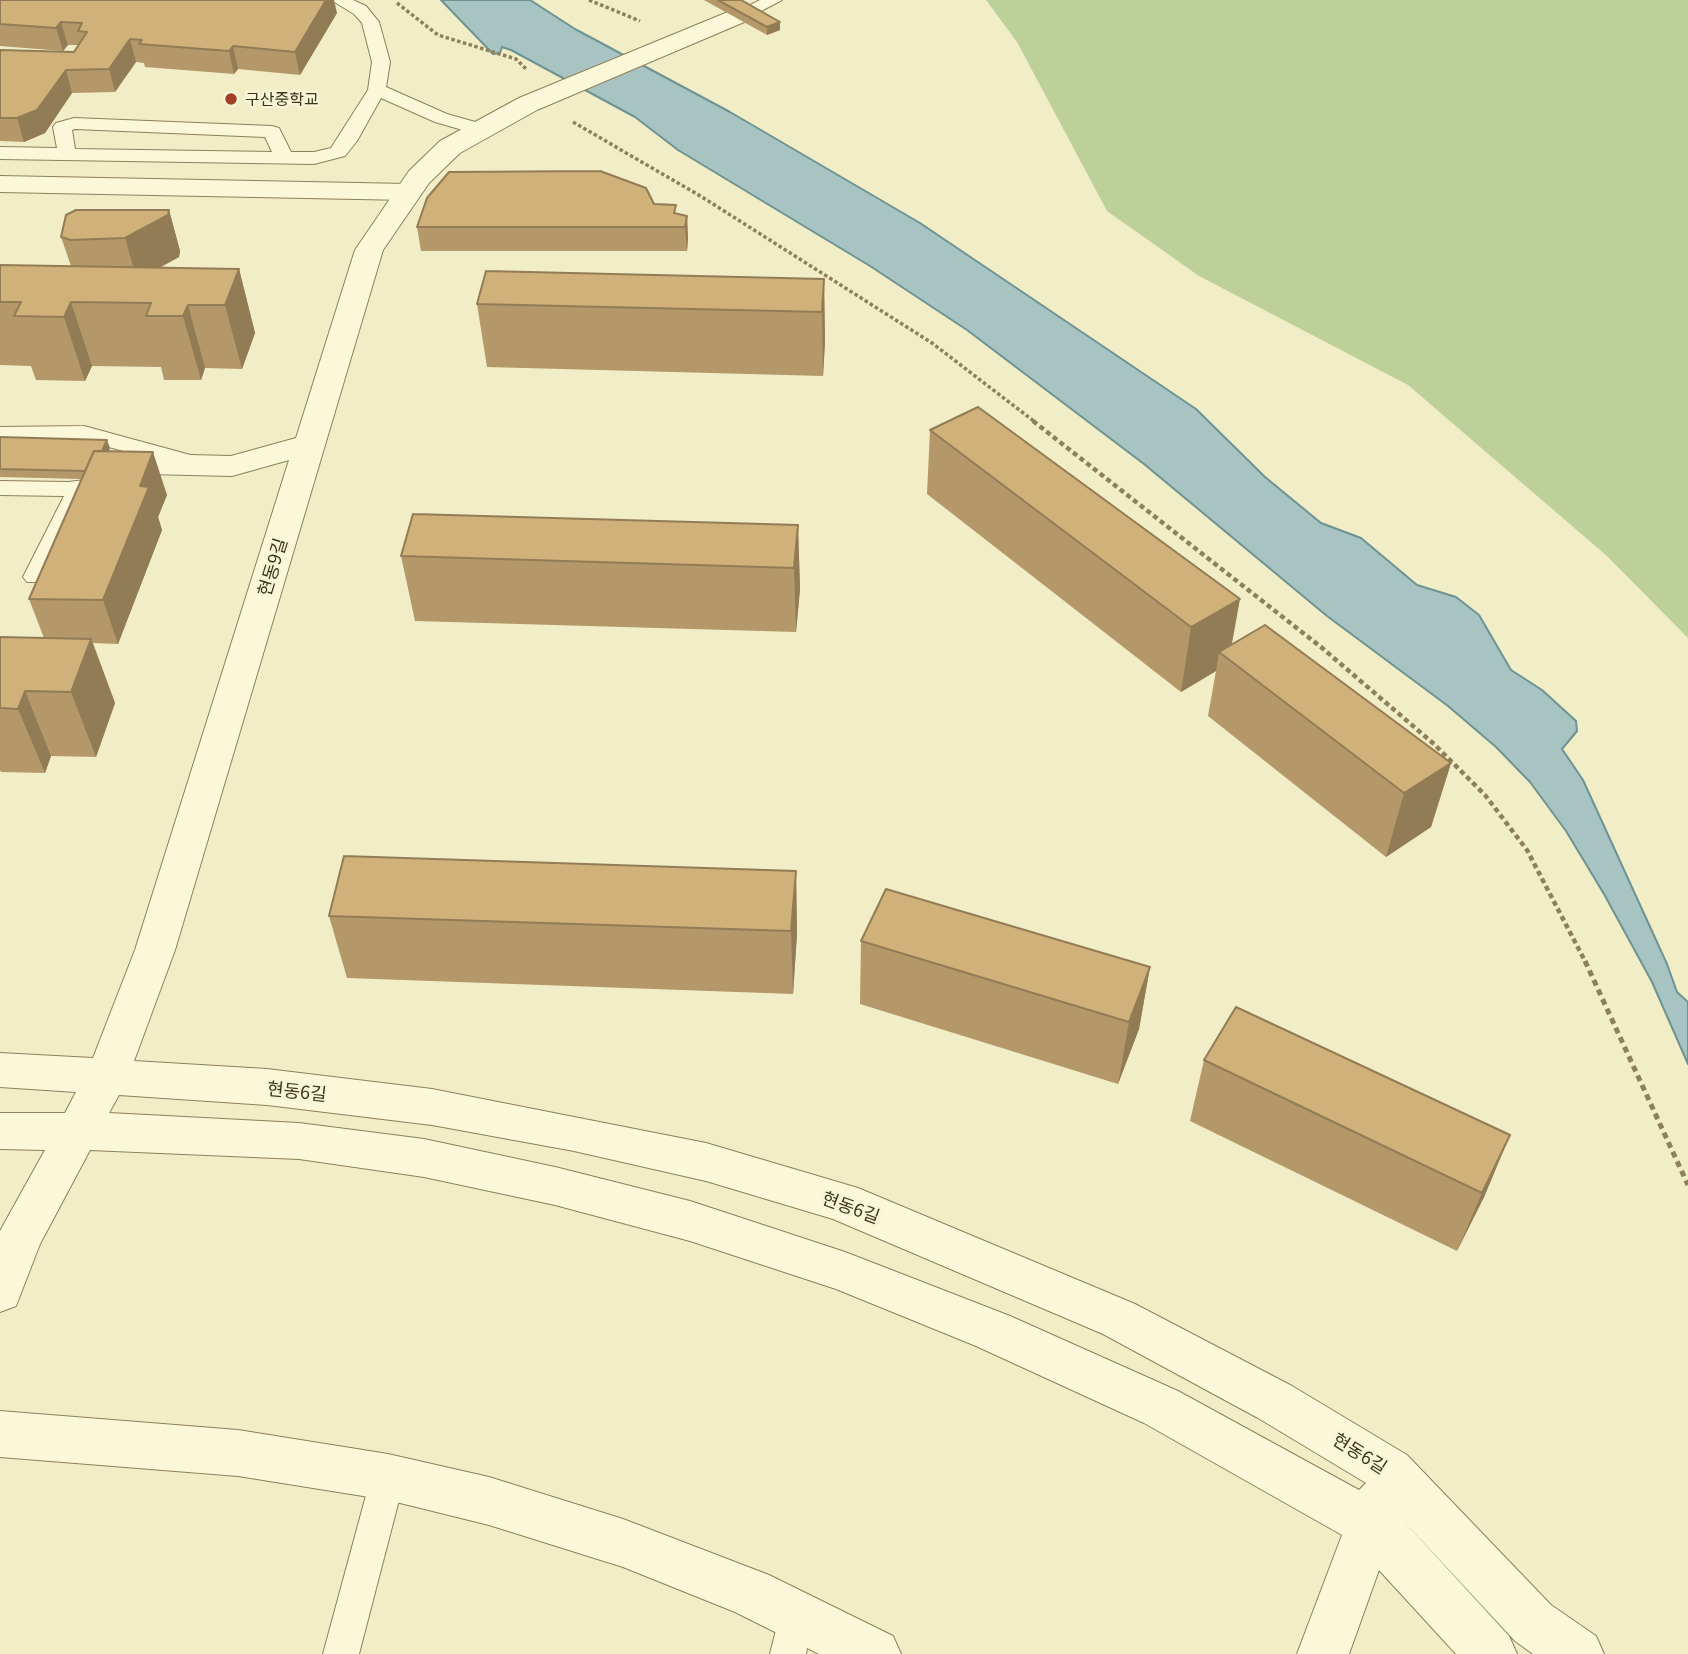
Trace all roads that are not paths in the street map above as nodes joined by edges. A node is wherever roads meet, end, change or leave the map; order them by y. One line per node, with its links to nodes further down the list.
1 (339, 0): 4 (lane)
2 (774, 0): 3 (lane)
3 (740, 15): 5 (street, 현동9길)
4 (377, 90): 5 (lane); 8 (lane)
5 (480, 130): 10 (street, 현동9길)
6 (0, 153): 7 (lane)
7 (67, 154): 8 (lane); 8 (lane)
8 (284, 158)
9 (0, 184): 10 (street)
10 (408, 192): 12 (street, 현동9길)
11 (0, 434): 14 (lane)
12 (310, 444): 14 (street); 19 (street, 현동9길)
13 (103, 463): 14 (street)
14 (199, 465): 16 (lane)
15 (0, 488): 16 (lane)
16 (79, 488): 17 (lane)
17 (35, 577)
18 (0, 1070): 19 (street, 현동6길)
19 (108, 1075): 20 (street, 현동9길); 24 (street, 현동6길)
20 (76, 1130): 21 (street); 22 (street, 현동9길); 26 (street)
21 (0, 1131)
22 (0, 1291)
23 (0, 1434): 25 (street)
24 (1390, 1471): 26 (street); 32 (street, 현동6길)
25 (388, 1477): 27 (street); 28 (lane)
26 (1371, 1525): 30 (street); 31 (street)
27 (792, 1634): 29 (street)
28 (341, 1654)
29 (875, 1654)
30 (1323, 1654)
31 (1491, 1654)
32 (1578, 1654)

